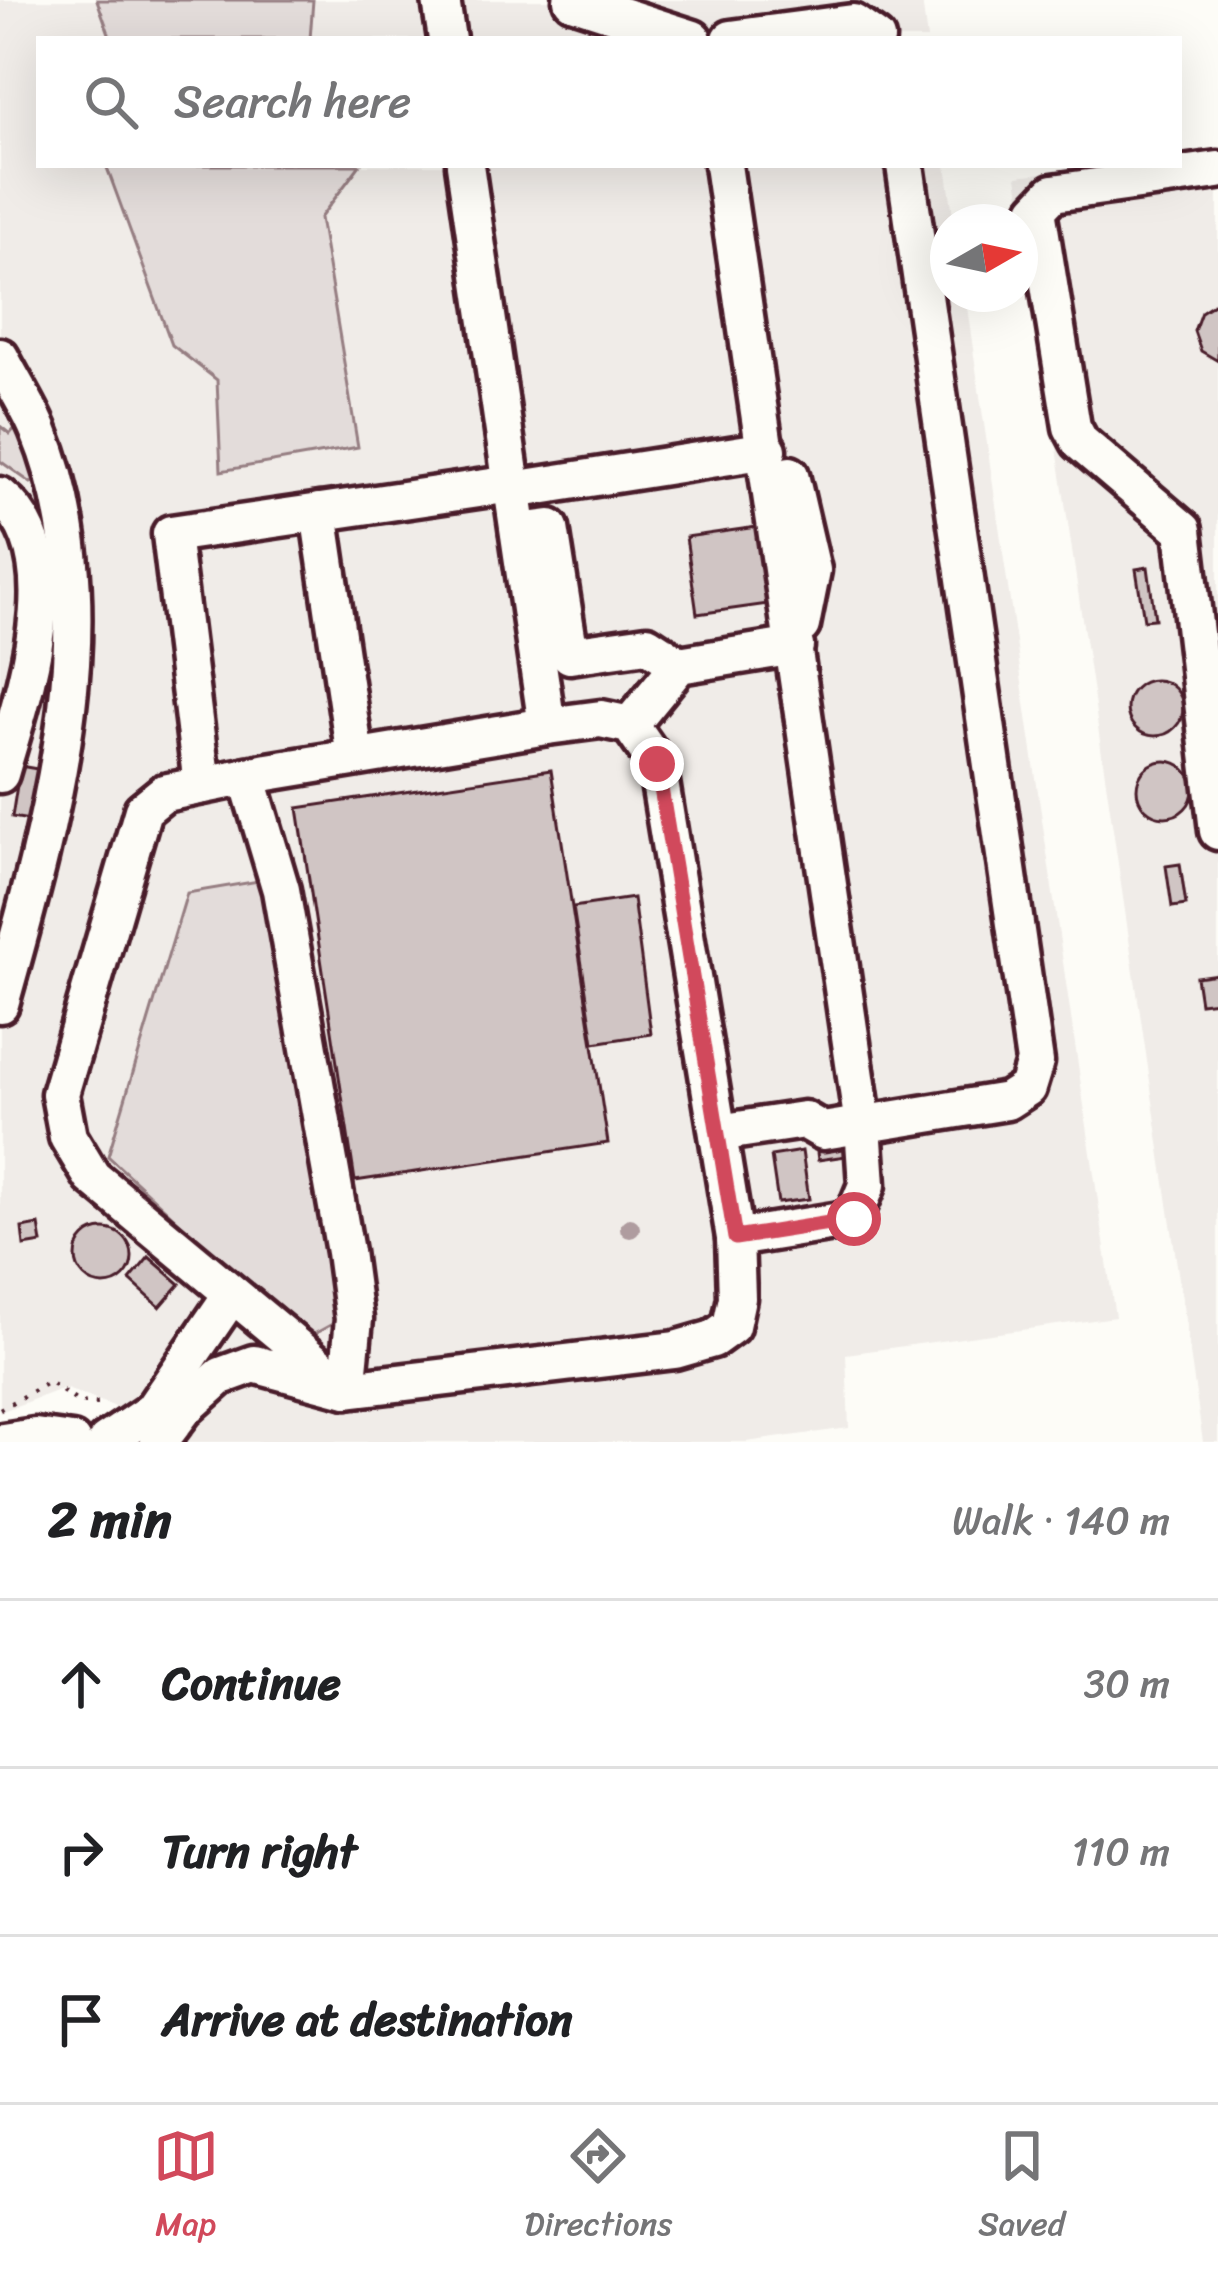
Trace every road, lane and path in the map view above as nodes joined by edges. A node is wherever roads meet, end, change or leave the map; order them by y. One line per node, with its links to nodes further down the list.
1 (441, 0): 3 (street)
2 (572, 0): 4 (street)
3 (447, 36)
4 (685, 36)
5 (754, 36): 6 (street)
6 (872, 36)
7 (465, 168): 13 (street)
8 (723, 168): 12 (street)
9 (905, 168): 29 (street)
10 (1218, 170): 16 (street)
11 (0, 357): 28 (street)
12 (767, 451): 13 (street); 18 (street); 18 (street)
13 (512, 487): 15 (street); 17 (street)
14 (0, 496): 24 (street)
15 (319, 512): 23 (street); 26 (street)
16 (1201, 528): 20 (street)
17 (519, 532): 19 (street); 22 (street)
18 (795, 646): 19 (street); 29 (street)
19 (679, 665): 21 (street)
20 (1210, 697): 27 (street)
21 (630, 725): 22 (street); 30 (street)
22 (547, 726): 23 (street)
23 (356, 757): 25 (street)
24 (0, 774)
25 (247, 776): 26 (street); 33 (street)
26 (202, 785): 32 (street)
27 (1218, 831)
28 (0, 1004)
29 (863, 1125): 30 (street); 31 (street)
30 (718, 1133): 31 (street)
31 (735, 1238): 33 (street)
32 (232, 1294): 33 (street); 38 (street)
33 (347, 1389): 39 (street)
34 (115, 1401): 35 (path)
35 (0, 1409): 36 (street)
36 (4, 1442): 37 (street)
37 (72, 1442)
38 (106, 1442)
39 (159, 1442)

